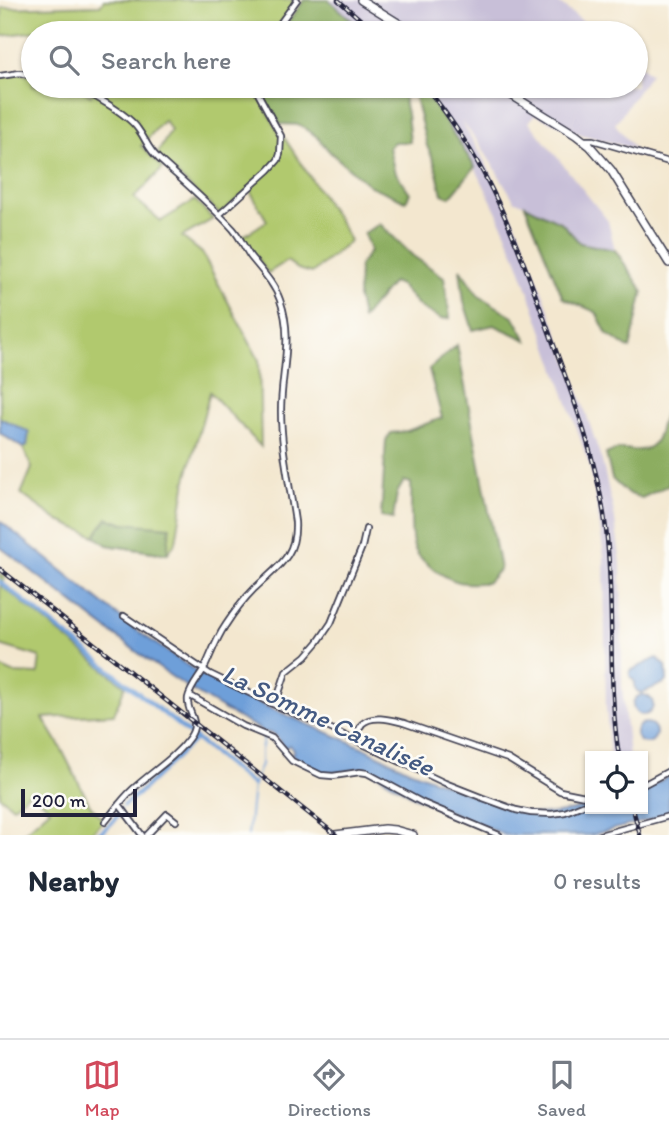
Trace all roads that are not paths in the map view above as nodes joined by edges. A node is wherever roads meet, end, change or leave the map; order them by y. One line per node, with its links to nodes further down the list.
1 (297, 0): 3 (street)
2 (362, 0): 4 (main road)
3 (282, 21)
4 (395, 21)
5 (21, 73): 6 (street)
6 (0, 76)
7 (96, 98): 12 (street)
8 (260, 98): 12 (street)
9 (516, 98): 10 (main road)
10 (587, 143): 11 (street); 13 (main road)
11 (669, 162)
12 (220, 214): 16 (street)
13 (669, 263)
14 (366, 528): 18 (street)
15 (124, 615): 16 (street)
16 (203, 671): 17 (street); 18 (street)
17 (190, 693): 24 (street); 31 (street)
18 (275, 705): 19 (street)
19 (354, 740): 22 (street); 23 (street)
20 (669, 771): 21 (street)
21 (648, 782)
22 (585, 798)
23 (585, 802)
24 (119, 804): 27 (street); 28 (street)
25 (669, 817): 32 (street)
26 (176, 821): 28 (street)
27 (106, 822)
28 (145, 835)
29 (335, 835): 30 (main road)
30 (413, 835)
31 (499, 835)
32 (600, 835)

